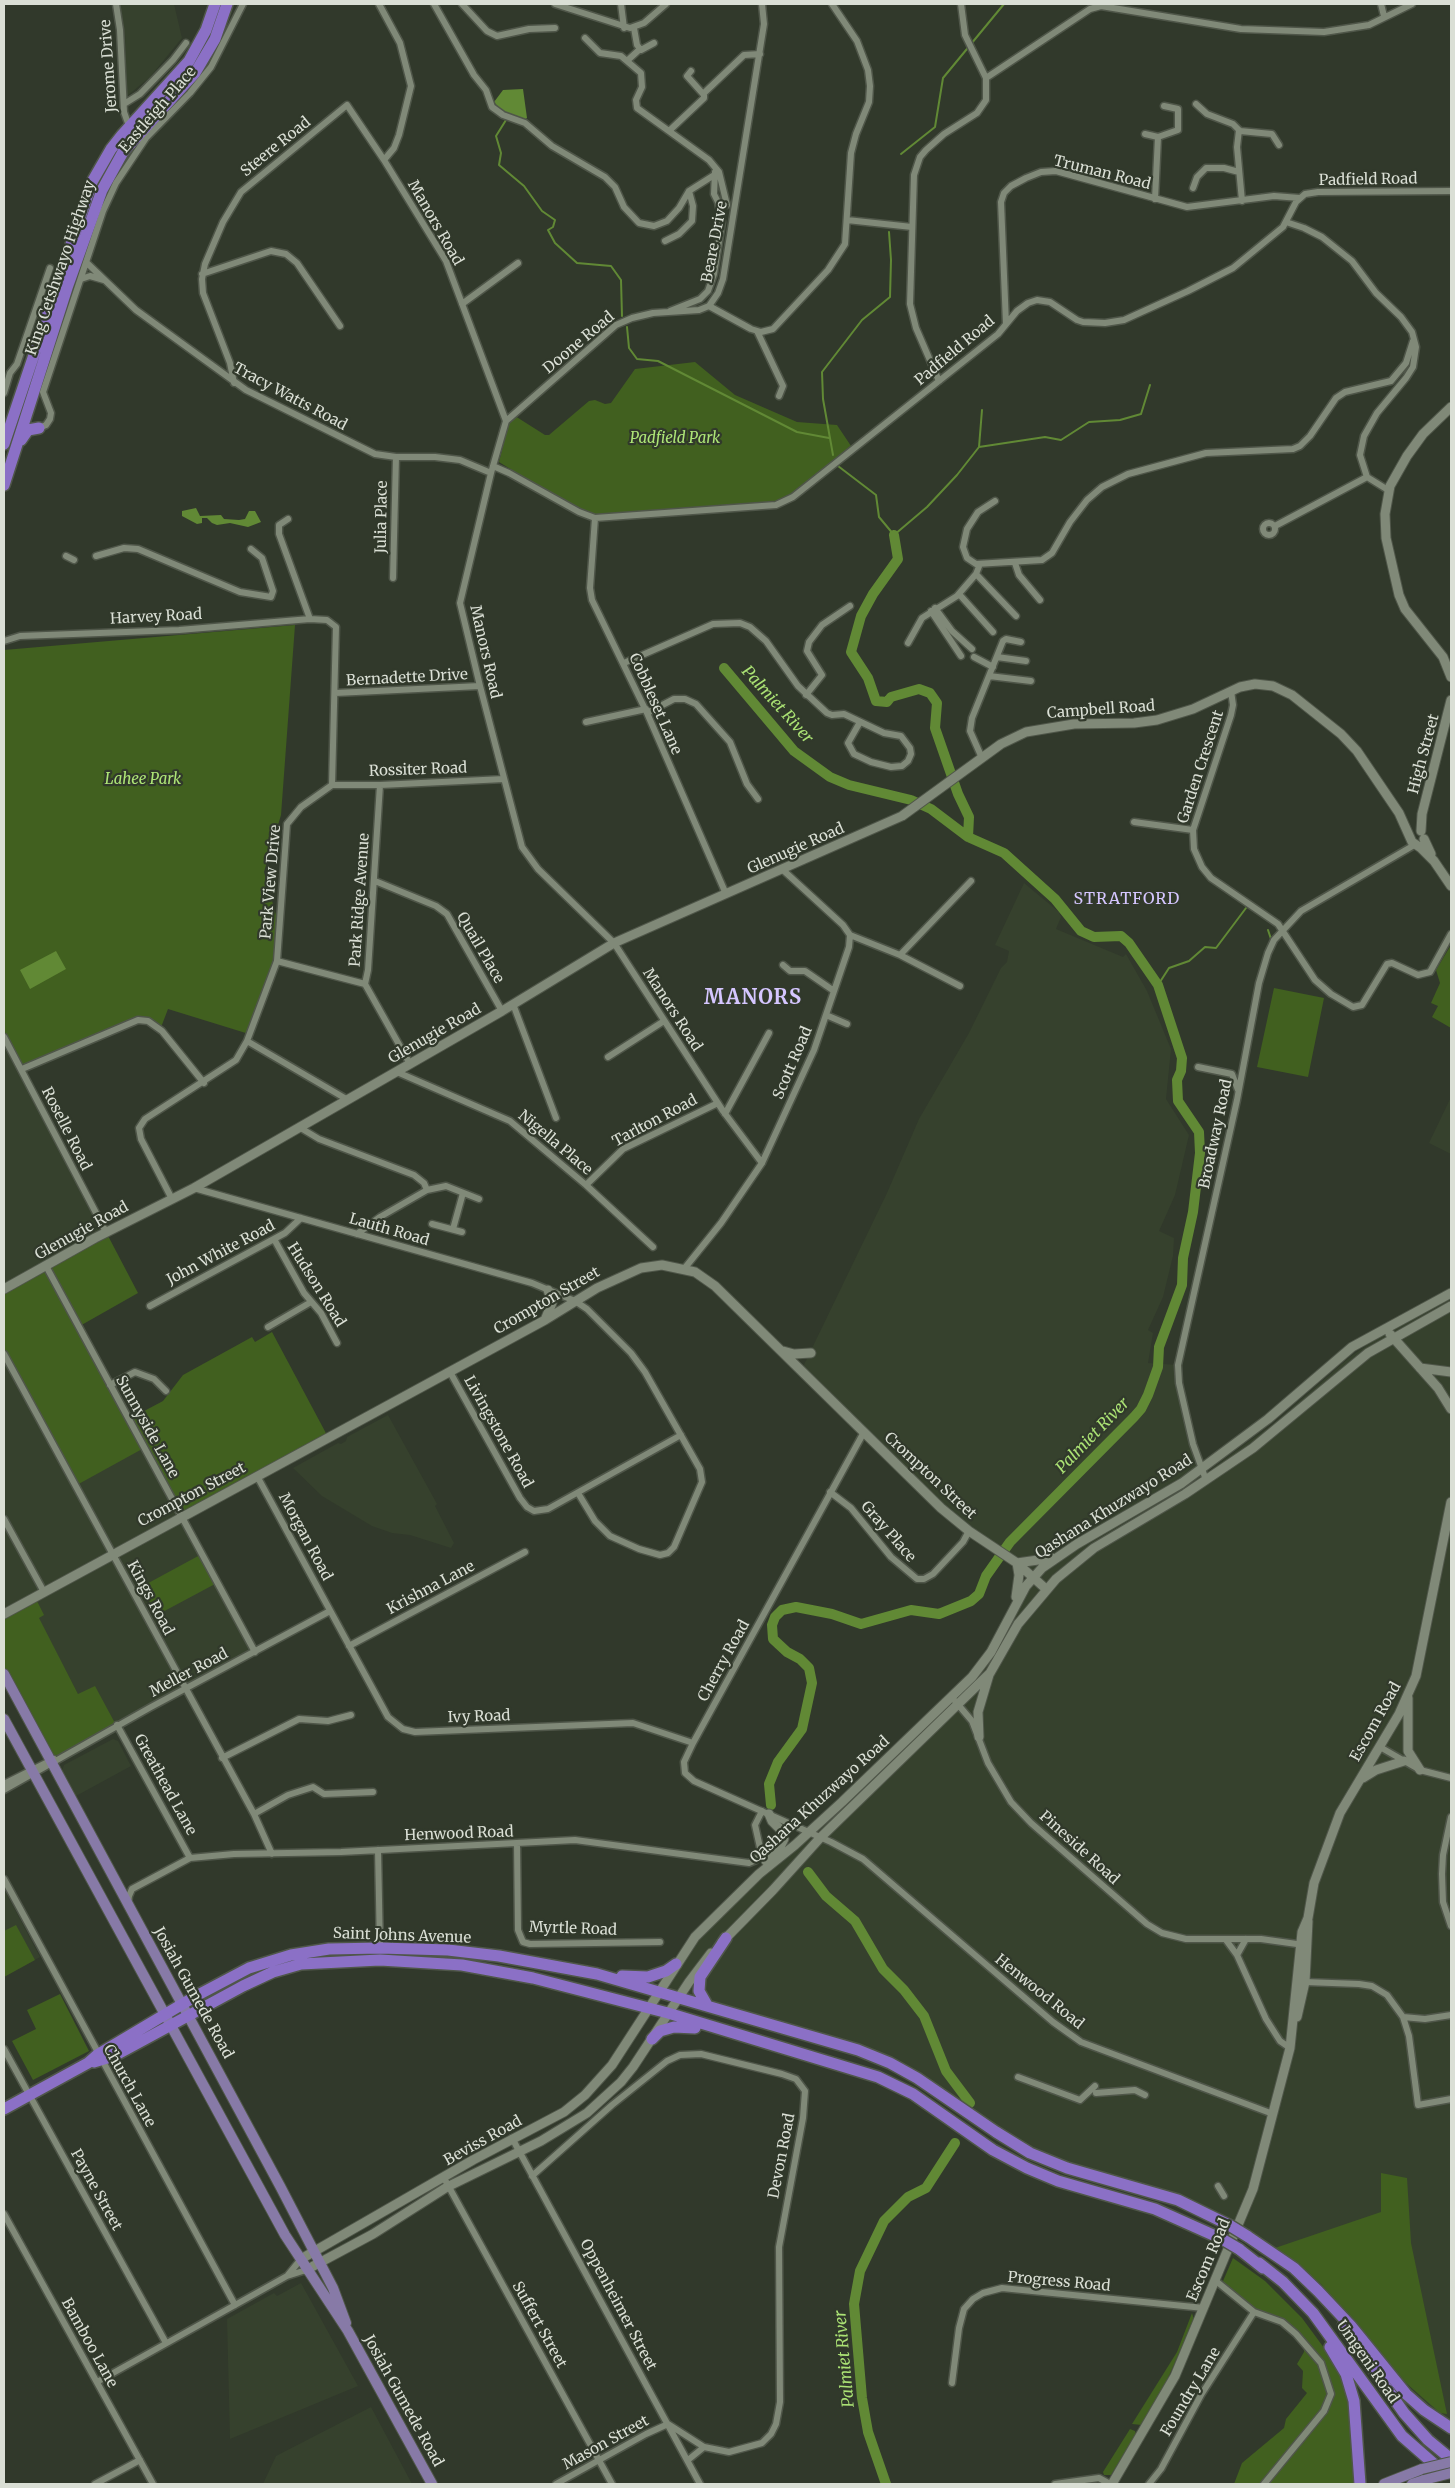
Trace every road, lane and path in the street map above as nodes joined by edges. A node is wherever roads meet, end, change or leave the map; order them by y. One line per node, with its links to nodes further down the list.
1 (116, 4): 30 (street, Jerome Drive)
2 (215, 4): 34 (highway, King Cetshwayo Highway)
3 (228, 4): 78 (highway, King Cetshwayo Highway)
4 (243, 4): 56 (street, Eastleigh Place)
5 (379, 4): 40 (street)
6 (434, 4): 44 (street)
7 (462, 4): 18 (street)
8 (555, 4): 19 (street)
9 (621, 4): 19 (street)
10 (666, 4): 20 (street)
11 (762, 4): 25 (street, Beare Drive)
12 (832, 4): 52 (street)
13 (961, 4): 28 (street)
14 (1380, 4): 17 (street)
15 (1412, 4): 17 (street)
16 (1101, 5): 17 (street); 28 (street)
17 (1384, 16)
18 (555, 28)
19 (624, 28): 20 (street)
20 (634, 28): 24 (street)
21 (585, 38): 26 (street)
22 (186, 43): 30 (street)
23 (654, 43): 24 (street)
24 (640, 49): 26 (street)
25 (760, 54): 29 (street); 51 (street, Beare Drive)
26 (628, 60): 36 (street)
27 (691, 71): 29 (street)
28 (986, 78): 54 (street)
29 (703, 94): 36 (street)
30 (124, 104): 34 (street, Jerome Drive)
31 (1196, 104): 35 (street)
32 (346, 105): 40 (street, Manors Road); 61 (street, Steere Road)
33 (1164, 106): 38 (street)
34 (129, 126): 80 (highway, King Cetshwayo Highway)
35 (1239, 130): 39 (street); 42 (street)
36 (669, 131): 41 (street)
37 (1145, 134): 38 (street)
38 (1158, 136): 47 (street)
39 (1280, 145)
40 (384, 160): 64 (street, Manors Road)
41 (717, 172): 44 (street); 49 (street); 50 (street)
42 (1239, 172): 43 (street); 48 (street)
43 (1193, 188)
44 (689, 191): 55 (street)
45 (1451, 191): 46 (street, Padfield Road)
46 (1300, 198): 48 (street, Truman Road); 53 (street, Padfield Road)
47 (1155, 199): 48 (street, Truman Road); 67 (street, Truman Road)
48 (1242, 200)
49 (718, 202): 50 (street); 66 (street)
50 (727, 205): 51 (street)
51 (735, 206): 65 (street, Beare Drive)
52 (847, 220): 54 (street); 69 (street)
53 (1286, 222): 67 (street, Padfield Road); 70 (street)
54 (912, 227): 73 (street)
55 (665, 241)
56 (90, 252): 57 (street, Eastleigh Place); 60 (street)
57 (87, 263): 60 (street, Tracy Watts Road); 62 (street)
58 (518, 263): 64 (street)
59 (50, 268): 72 (street)
60 (94, 269): 63 (street, Tracy Watts Road)
61 (202, 274): 68 (street); 74 (street, Steere Road)
62 (81, 279): 63 (street); 81 (street)
63 (105, 281): 74 (street, Tracy Watts Road)
64 (462, 304): 79 (street, Manors Road)
65 (708, 306): 66 (street, Doone Road); 69 (street, Beare Drive)
66 (670, 310): 79 (street, Doone Road)
67 (1006, 324): 73 (street, Padfield Road)
68 (340, 326)
69 (757, 331): 76 (street)
70 (1413, 341): 86 (street); 95 (street)
71 (4, 369): 72 (street)
72 (10, 373): 75 (street)
73 (939, 381): 90 (street, Padfield Road)
74 (234, 383): 84 (street, Tracy Watts Road)
75 (4, 393)
76 (779, 396)
77 (1451, 407): 88 (street)
78 (28, 412): 81 (highway); 83 (highway, King Cetshwayo Highway)
79 (506, 421): 85 (street, Manors Road)
80 (7, 423): 82 (highway, King Cetshwayo Highway)
81 (39, 428): 83 (highway)
82 (4, 444)
83 (16, 449): 87 (highway, King Cetshwayo Highway)
84 (396, 457): 85 (street, Tracy Watts Road); 98 (street, Julia Place)
85 (492, 470): 90 (street, Padfield Road); 119 (street, Manors Road)
86 (1367, 477): 88 (street); 92 (street)
87 (4, 485)
88 (1388, 490): 117 (street)
89 (995, 501): 96 (street)
90 (595, 518): 114 (street, Cobbleset Lane)
91 (288, 519): 104 (street)
92 (1275, 526)
93 (251, 549): 94 (street)
94 (96, 556)
95 (1015, 562): 96 (street); 100 (street)
96 (980, 564): 97 (street)
97 (976, 574): 99 (street); 103 (street)
98 (393, 578)
99 (959, 594): 102 (street); 105 (street)
100 (1040, 600)
101 (850, 606): 122 (street)
102 (933, 610): 108 (street); 109 (street); 110 (street)
103 (1016, 616)
104 (310, 619): 106 (street, Harvey Road); 121 (street)
105 (993, 632)
106 (4, 641)
107 (1021, 642): 112 (street)
108 (908, 643)
109 (972, 649)
110 (961, 656)
111 (974, 657): 115 (street)
112 (998, 657): 113 (street); 115 (street)
113 (1026, 661)
114 (624, 663): 122 (street); 124 (street, Cobbleset Lane)
115 (993, 667): 116 (street)
116 (989, 676): 118 (street); 127 (street)
117 (1451, 677)
118 (1031, 681)
119 (480, 686): 121 (street, Bernadette Drive); 128 (street, Manors Road)
120 (1231, 691): 127 (street, Campbell Road); 134 (street, Garden Crescent); 135 (street, Campbell Road)
121 (334, 693): 129 (street)
122 (806, 696): 126 (street)
123 (1451, 700): 135 (street, High Street)
124 (646, 711): 125 (street); 131 (street); 141 (street, Cobbleset Lane)
125 (586, 722)
126 (860, 722): 126 (street)
127 (982, 758): 132 (street, Campbell Road)
128 (504, 779): 130 (street, Rossiter Road); 145 (street, Manors Road)
129 (332, 785): 130 (street, Rossiter Road); 147 (street, Park View Drive)
130 (380, 785): 138 (street, Park Ridge Avenue)
131 (758, 799)
132 (890, 822): 137 (street, Glenugie Road)
133 (1134, 822): 134 (street)
134 (1193, 830): 142 (street, Garden Crescent)
135 (1415, 834): 136 (street, Broadway Road); 136 (street); 140 (street, Campbell Road)
136 (1398, 855): 142 (street, Broadway Road)
137 (783, 870): 141 (street, Glenugie Road); 144 (street)
138 (375, 881): 149 (street, Park Ridge Avenue); 153 (street, Quail Place)
139 (971, 881): 146 (street)
140 (1451, 886)
141 (726, 894): 145 (street, Glenugie Road)
142 (1282, 930): 143 (street, Garden Crescent); 166 (street, Broadway Road)
143 (1451, 934)
144 (850, 935): 146 (street); 151 (street, Scott Road)
145 (614, 943): 152 (street, Glenugie Road); 155 (street, Manors Road)
146 (900, 955): 150 (street)
147 (277, 961): 149 (street); 159 (street, Park View Drive)
148 (783, 965): 151 (street)
149 (365, 984): 161 (street, Park Ridge Avenue)
150 (960, 986)
151 (834, 991): 154 (street, Scott Road)
152 (513, 1004): 153 (street, Glenugie Road); 170 (street)
153 (502, 1011): 161 (street, Glenugie Road)
154 (826, 1015): 156 (street); 172 (street, Scott Road)
155 (664, 1022): 160 (street); 168 (street, Manors Road)
156 (847, 1024)
157 (769, 1033): 169 (street)
158 (4, 1037): 163 (street, Roselle Road)
159 (247, 1041): 165 (street, Park View Drive); 167 (street)
160 (608, 1057)
161 (410, 1064): 164 (street, Glenugie Road)
162 (1198, 1067): 166 (street)
163 (22, 1069): 165 (street); 182 (street, Roselle Road)
164 (397, 1072): 167 (street, Glenugie Road); 173 (street, Nigella Place)
165 (204, 1083): 177 (street, Park View Drive)
166 (1239, 1090): 212 (street, Broadway Road)
167 (348, 1100): 171 (street, Glenugie Road)
168 (718, 1103): 169 (street, Manors Road); 173 (street, Tarlton Road)
169 (725, 1114): 172 (street, Manors Road)
170 (556, 1118)
171 (298, 1127): 174 (street, Glenugie Road); 175 (street)
172 (762, 1163): 188 (street, Scott Road)
173 (586, 1185): 186 (street, Nigella Place)
174 (194, 1188): 177 (street, Glenugie Road); 179 (street, Lauth Road)
175 (427, 1190): 176 (street); 184 (street)
176 (463, 1193): 178 (street); 181 (street)
177 (172, 1199): 182 (street, Glenugie Road)
178 (479, 1199)
179 (301, 1218): 184 (street, Lauth Road); 185 (street, John White Road)
180 (432, 1224): 181 (street)
181 (453, 1228): 183 (street)
182 (106, 1232): 187 (street, Glenugie Road)
183 (462, 1232)
184 (357, 1234): 190 (street, Lauth Road)
185 (274, 1239): 193 (street, Hudson Road); 194 (street, John White Road)
186 (653, 1247)
187 (46, 1266): 189 (street, Glenugie Road); 207 (street, Sunnyside Lane)
188 (684, 1269): 192 (street, Crompton Street); 201 (street, Crompton Street)
189 (4, 1289)
190 (548, 1290): 192 (street, Lauth Road); 196 (street)
191 (1451, 1293): 198 (street, Qashana Khuzwayo Road)
192 (575, 1301): 196 (street, Crompton Street); 211 (street, Lauth Road)
193 (311, 1302): 197 (street); 200 (street, Hudson Road)
194 (150, 1306)
195 (1451, 1306): 199 (street, Qashana Khuzwayo Road)
196 (545, 1320): 205 (street, Crompton Street)
197 (268, 1327)
198 (1386, 1328): 199 (street); 212 (street, Qashana Khuzwayo Road)
199 (1392, 1338): 204 (street); 214 (street, Qashana Khuzwayo Road)
200 (337, 1343)
201 (782, 1351): 202 (street); 210 (street, Crompton Street)
202 (811, 1353)
203 (4, 1354): 222 (street, Kings Road)
204 (1420, 1368): 206 (street); 209 (street)
205 (450, 1372): 213 (street, Crompton Street); 216 (street, Livingstone Road)
206 (1451, 1372)
207 (110, 1385): 208 (street); 218 (street, Sunnyside Lane)
208 (166, 1391)
209 (1451, 1408)
210 (864, 1432): 215 (street, Cherry Road); 220 (street, Crompton Street)
211 (681, 1436): 216 (street, Livingstone Road); 216 (street)
212 (1202, 1468): 214 (street, Broadway Road); 223 (street, Qashana Khuzwayo Road)
213 (257, 1476): 218 (street, Crompton Street); 229 (street, Morgan Road)
214 (1206, 1480): 226 (street, Qashana Khuzwayo Road)
215 (830, 1492): 220 (street, Gray Place); 243 (street, Cherry Road)
216 (578, 1493)
217 (1451, 1502): 236 (street, Escom Road)
218 (182, 1517): 222 (street, Crompton Street); 232 (street, Sunnyside Lane)
219 (4, 1519): 227 (street)
220 (969, 1531): 224 (street, Crompton Street)
221 (525, 1552): 231 (street, Krishna Lane)
222 (113, 1554): 227 (street, Crompton Street); 235 (street, Kings Road)
223 (1054, 1558): 224 (street); 225 (street, Qashana Khuzwayo Road)
224 (1017, 1563): 225 (street, Crompton Street); 228 (street)
225 (1034, 1577): 226 (street, Crompton Street); 228 (street, Qashana Khuzwayo Road)
226 (1046, 1589): 233 (street, Qashana Khuzwayo Road)
227 (44, 1592): 230 (street, Crompton Street)
228 (1014, 1604): 237 (street, Qashana Khuzwayo Road)
229 (330, 1611): 231 (street, Ivy Road); 232 (street, Meller Road)
230 (4, 1614)
231 (349, 1646): 243 (street, Ivy Road)
232 (255, 1652): 235 (street, Meller Road)
233 (990, 1673): 238 (street, Qashana Khuzwayo Road); 242 (street)
234 (4, 1674): 246 (main road, Josiah Gumede Road)
235 (184, 1689): 241 (street, Meller Road); 245 (street, Kings Road)
236 (1408, 1696): 244 (street, Escom Road); 248 (street)
237 (950, 1697): 238 (street, Pineside Road); 258 (street, Qashana Khuzwayo Road)
238 (958, 1704): 242 (street, Pineside Road); 259 (street, Qashana Khuzwayo Road)
239 (351, 1715): 245 (street)
240 (4, 1718): 249 (main road, Josiah Gumede Road)
241 (118, 1725): 246 (street, Meller Road); 263 (street, Greathead Lane)
242 (979, 1737): 270 (street, Pineside Road)
243 (693, 1743): 255 (street, Cherry Road)
244 (1380, 1747): 247 (street); 251 (street, Escom Road)
245 (222, 1758): 256 (street, Kings Road)
246 (54, 1760): 249 (street, Meller Road); 266 (main road, Josiah Gumede Road)
247 (1404, 1761): 248 (street); 251 (street)
248 (1420, 1770): 250 (street)
249 (33, 1771): 252 (street); 253 (street); 285 (main road, Josiah Gumede Road)
250 (1451, 1778)
251 (1360, 1779): 272 (street, Escom Road)
252 (4, 1784)
253 (4, 1790)
254 (372, 1792): 256 (street)
255 (765, 1812): 258 (street, Cherry Road); 260 (street, Henwood Road); 264 (street)
256 (254, 1814): 262 (street, Kings Road)
257 (1451, 1817): 267 (street)
258 (808, 1833): 259 (street, Cherry Road); 264 (street, Qashana Khuzwayo Road)
259 (820, 1838): 268 (street, Qashana Khuzwayo Road); 301 (street, Henwood Road)
260 (517, 1844): 261 (street, Henwood Road); 271 (street, Myrtle Road)
261 (378, 1850): 262 (street, Henwood Road); 273 (street)
262 (272, 1854): 263 (street, Henwood Road)
263 (190, 1858): 266 (street, Henwood Road)
264 (759, 1874): 276 (street, Qashana Khuzwayo Road)
265 (4, 1879): 295 (street, Church Lane)
266 (128, 1906): 281 (main road, Josiah Gumede Road)
267 (1451, 1926)
268 (726, 1938): 280 (street, Qashana Khuzwayo Road); 282 (highway)
269 (1246, 1939): 270 (street, Pineside Road); 272 (street, Pineside Road); 274 (street)
270 (1226, 1940): 274 (street)
271 (660, 1942)
272 (1304, 1945): 278 (street, Escom Road); 290 (street, Escom Road)
273 (380, 1948): 275 (street); 277 (highway, Saint Johns Avenue); 281 (highway, Saint Johns Avenue)
274 (1237, 1955): 293 (street)
275 (380, 1960): 283 (highway, Saint Johns Avenue); 287 (highway, Saint Johns Avenue)
276 (676, 1964): 277 (highway); 279 (street, Qashana Khuzwayo Road)
277 (597, 1974): 279 (highway, Saint Johns Avenue)
278 (1305, 1982): 288 (street); 290 (street, Escom Road)
279 (658, 1992): 280 (highway, Saint Johns Avenue); 283 (street, Beviss Road)
280 (679, 1998): 282 (highway, Saint Johns Avenue); 284 (street, Qashana Khuzwayo Road)
281 (183, 2004): 285 (highway, Saint Johns Avenue); 287 (main road, Josiah Gumede Road)
282 (707, 2005): 311 (highway, Saint Johns Avenue, bridge)
283 (648, 2008): 284 (highway, Saint Johns Avenue); 302 (street, Beviss Road)
284 (668, 2014): 291 (street, Beviss Road); 292 (highway, Saint Johns Avenue)
285 (166, 2015): 289 (main road, Josiah Gumede Road); 295 (highway, Saint Johns Avenue)
286 (1451, 2015): 288 (street)
287 (189, 2016): 289 (highway, Saint Johns Avenue); 309 (main road, Josiah Gumede Road)
288 (1403, 2017): 299 (street)
289 (172, 2025): 295 (highway, Saint Johns Avenue); 310 (main road, Josiah Gumede Road)
290 (1293, 2031): 293 (street, Escom Road)
291 (652, 2039): 292 (highway); 303 (street, Beviss Road)
292 (756, 2040): 313 (highway, bridge)
293 (1290, 2048): 301 (street, Escom Road)
294 (4, 2049): 298 (street, Payne Street)
295 (99, 2058): 298 (highway, Saint Johns Avenue); 317 (street, Church Lane)
296 (1018, 2077): 297 (street)
297 (1145, 2095)
298 (29, 2096): 300 (highway, Saint Johns Avenue); 321 (street, Payne Street)
299 (1451, 2099)
300 (4, 2109)
301 (1273, 2114): 316 (street, Escom Road)
302 (512, 2138): 303 (street, Oppenheimer Street); 305 (street, Beviss Road)
303 (519, 2153): 304 (street, Oppenheimer Street); 305 (street, Beviss Road)
304 (532, 2176): 326 (street, Oppenheimer Street); 328 (street, Devon Road)
305 (445, 2183): 309 (street, Beviss Road); 312 (street, Beviss Road); 331 (street, Suffert Street)
306 (1218, 2186): 307 (street)
307 (1224, 2196)
308 (4, 2214): 323 (street, Bamboo Lane)
309 (314, 2252): 310 (street, Beviss Road); 312 (main road, Josiah Gumede Road)
310 (301, 2259): 314 (main road, Josiah Gumede Road); 315 (street, Beviss Road)
311 (1282, 2262): 327 (highway); 332 (highway, Umgeni Road)
312 (319, 2263): 314 (street, Beviss Road); 320 (main road, Josiah Gumede Road)
313 (1259, 2263): 334 (highway, Umgeni Road); 345 (highway)
314 (306, 2270): 315 (street, Beviss Road); 320 (main road, Josiah Gumede Road)
315 (287, 2276): 317 (street, Beviss Road)
316 (1216, 2281): 318 (street, Escom Road); 319 (street)
317 (235, 2305): 321 (street, Beviss Road)
318 (1204, 2308): 324 (street, Progress Road); 342 (street, Escom Road)
319 (1254, 2312): 343 (street, Foundry Lane); 344 (street)
320 (348, 2331): 337 (main road, Josiah Gumede Road)
321 (166, 2343): 322 (street, Beviss Road)
322 (113, 2373): 323 (street, Beviss Road); 325 (street)
323 (97, 2382): 325 (street, Bamboo Lane)
324 (952, 2383)
325 (104, 2394): 329 (street, Bamboo Lane)
326 (668, 2424): 328 (street, Devon Road); 330 (street, Oppenheimer Street); 331 (street, Mason Street)
327 (1451, 2428)
328 (704, 2447): 330 (street)
329 (140, 2460): 335 (street); 336 (street, Bamboo Lane)
330 (688, 2460): 340 (street, Oppenheimer Street)
331 (599, 2461): 338 (street, Mason Street); 339 (street, Suffert Street)
332 (1451, 2461): 333 (main road, bridge)
333 (1423, 2474): 334 (main road, bridge); 346 (main road); 347 (main road)
334 (1451, 2475)
335 (96, 2484)
336 (153, 2484)
337 (432, 2484)
338 (556, 2484)
339 (612, 2484)
340 (700, 2484)
341 (1055, 2484): 342 (street)
342 (1111, 2484)
343 (1149, 2484)
344 (1264, 2484)
345 (1360, 2484)
346 (1384, 2484)
347 (1412, 2484)

